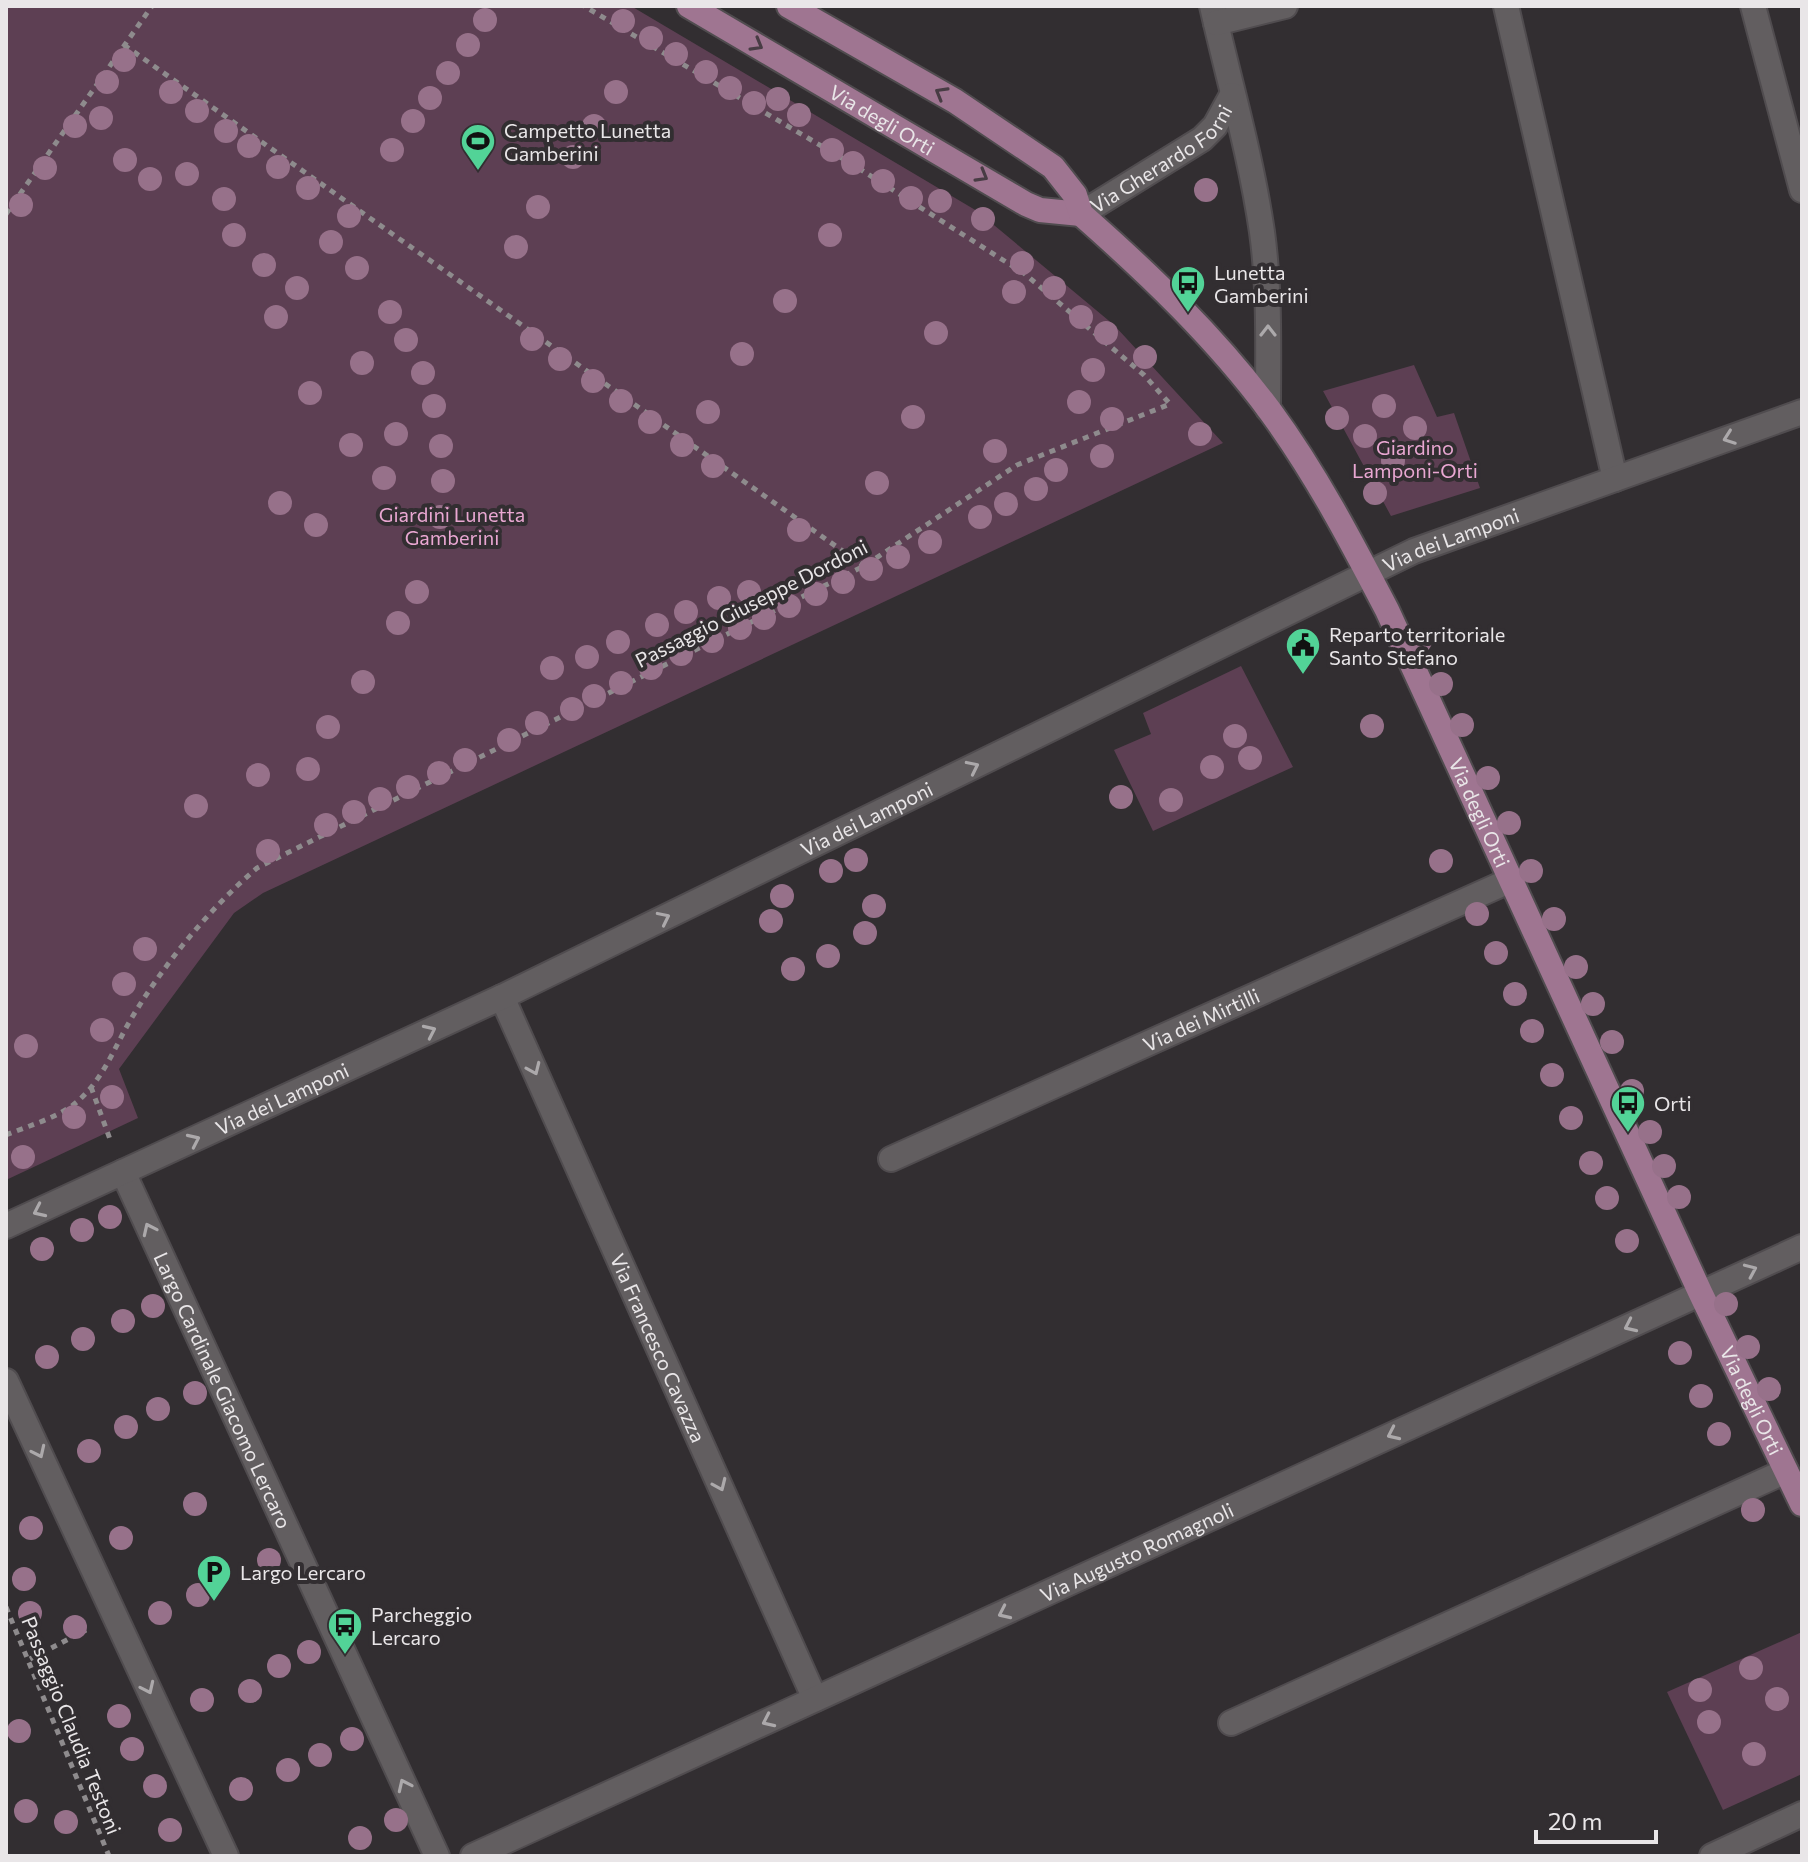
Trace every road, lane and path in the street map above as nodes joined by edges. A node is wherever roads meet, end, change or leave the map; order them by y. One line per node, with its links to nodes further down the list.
1 (152, 6): 9 (path)
2 (584, 6): 17 (path, Passaggio Giuseppe Dordoni)
3 (689, 6): 13 (main road, Via degli Orti, one-way to 13)
4 (789, 6): 13 (main road, Via degli Orti, one-way to 4)
5 (1285, 6): 8 (street)
6 (1506, 6): 16 (street)
7 (1753, 6): 11 (street)
8 (1214, 15): 10 (street, Via Gherardo Forni)
9 (124, 45): 12 (path); 17 (path)
10 (1232, 95): 13 (street, Via Gherardo Forni); 14 (street, Via Gherardo Forni, one-way to 10)
11 (1802, 190)
12 (6, 214)
13 (1081, 214): 14 (main road, Via degli Orti)
14 (1268, 409): 18 (main road, Via degli Orti)
15 (1802, 412): 16 (street, Via dei Lamponi, one-way to 16)
16 (1615, 479): 18 (street, Via dei Lamponi)
17 (864, 566): 21 (path, Passaggio Giuseppe Dordoni)
18 (1369, 575): 19 (main road, Via degli Orti); 20 (street, Via dei Lamponi, one-way to 18)
19 (1511, 880): 23 (street, Via dei Mirtilli); 27 (main road, Via degli Orti)
20 (502, 997): 24 (street, Via dei Lamponi, one-way to 20); 34 (street, Via Francesco Cavazza, one-way to 34)
21 (91, 1087): 22 (path, Passaggio Giuseppe Dordoni); 24 (path)
22 (6, 1135)
23 (891, 1159)
24 (123, 1172): 25 (street, one-way to 25); 39 (street, Largo Cardinale Giacomo Lercaro, one-way to 24)
25 (6, 1226)
26 (1802, 1247): 27 (street, Via Augusto Romagnoli, one-way to 26)
27 (1700, 1292): 29 (main road, Via degli Orti); 34 (street, Via Augusto Romagnoli, one-way to 34)
28 (6, 1381): 32 (street, one-way to 32)
29 (1786, 1471): 30 (main road, Via degli Orti); 35 (street, Via degli Orti)
30 (1802, 1504)
31 (6, 1607): 33 (path, Passaggio Claudia Testoni)
32 (114, 1616): 33 (path); 38 (street, one-way to 38)
33 (30, 1659): 37 (path, Passaggio Claudia Testoni)
34 (815, 1699): 40 (street, Via Augusto Romagnoli, one-way to 40)
35 (1231, 1723)
36 (1802, 1814): 41 (street)
37 (109, 1856)
38 (226, 1856)
39 (437, 1856)
40 (473, 1856)
41 (1712, 1856)

